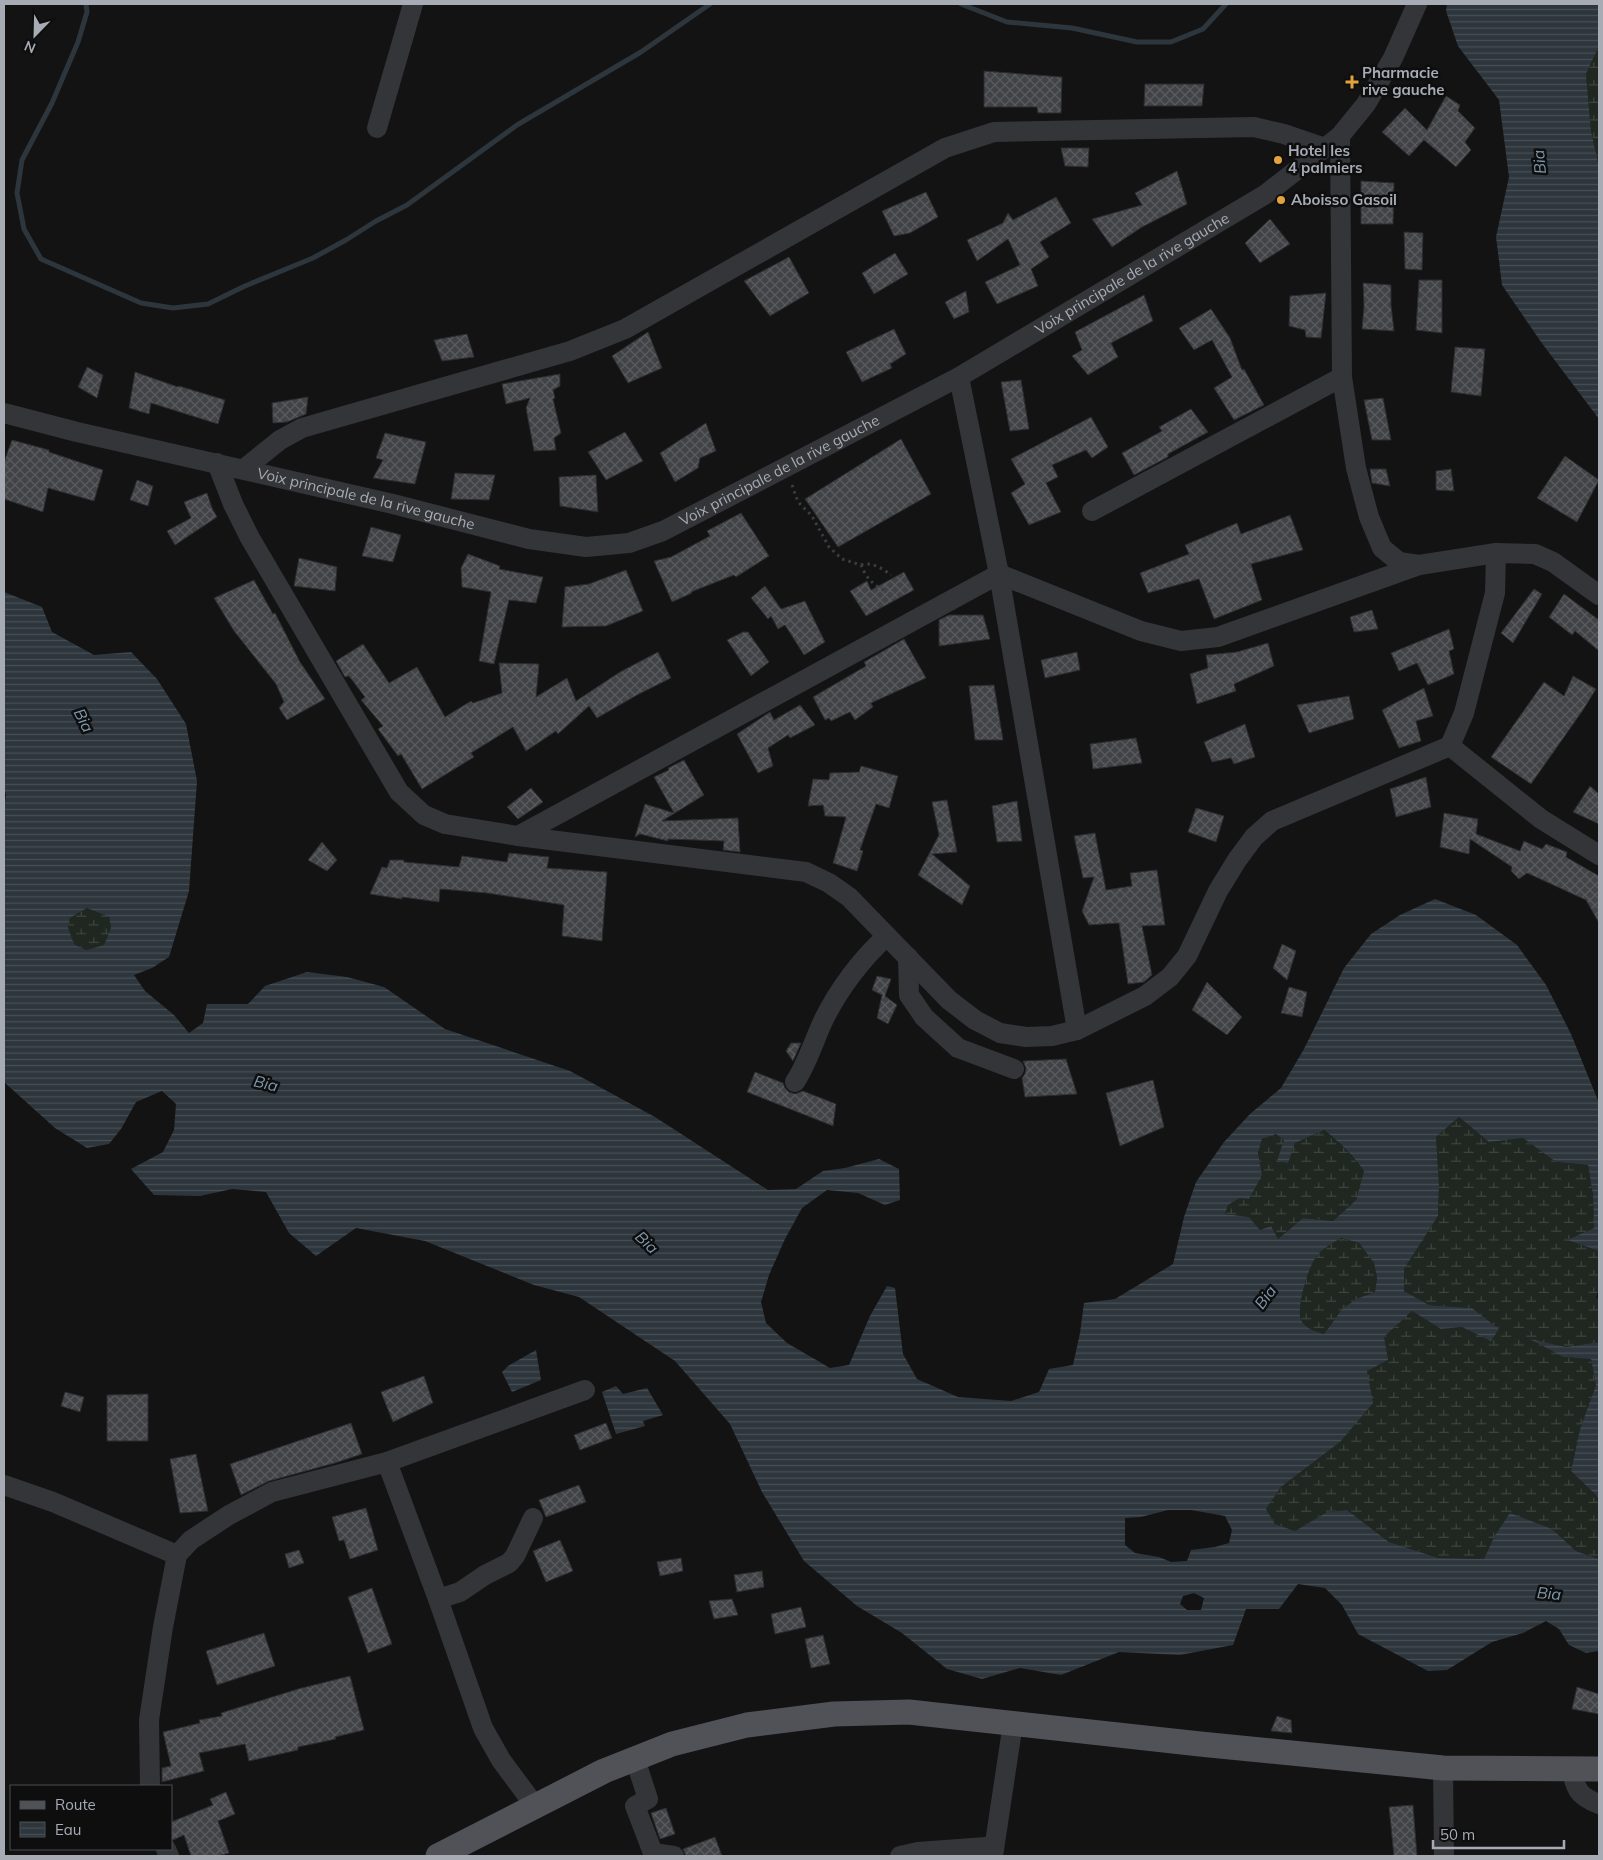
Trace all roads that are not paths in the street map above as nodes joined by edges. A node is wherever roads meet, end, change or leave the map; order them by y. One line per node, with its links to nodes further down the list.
1 (413, 4): 3 (street)
2 (1417, 4): 4 (street, Voix principale de la rive gauche)
3 (377, 128)
4 (1332, 142): 5 (street); 6 (street, Voix principale de la rive gauche); 9 (street)
5 (1342, 377): 10 (street); 12 (street)
6 (959, 378): 9 (street, Voix principale de la rive gauche); 13 (street)
7 (4, 413): 8 (street, Voix principale de la rive gauche)
8 (217, 463): 9 (street, Voix principale de la rive gauche); 16 (street)
9 (244, 469)
10 (1092, 511)
11 (1496, 554): 12 (street); 14 (street); 15 (street)
12 (1419, 565): 13 (street)
13 (999, 574): 16 (street); 20 (street)
14 (1599, 595)
15 (1450, 746): 17 (street); 20 (street)
16 (518, 836): 18 (street)
17 (1599, 855)
18 (887, 936): 19 (street); 22 (street)
19 (908, 957): 20 (street); 21 (street)
20 (1077, 1030)
21 (1014, 1069)
22 (795, 1082)
23 (585, 1390): 24 (street)
24 (386, 1462): 27 (street); 28 (street)
25 (4, 1485): 27 (street)
26 (533, 1518): 28 (street)
27 (177, 1554): 34 (street)
28 (438, 1599): 36 (street)
29 (1013, 1724): 30 (main road); 31 (main road); 37 (street)
30 (635, 1759): 36 (main road); 39 (street)
31 (1443, 1768): 33 (main road); 41 (street)
32 (1599, 1769): 33 (main road)
33 (1572, 1770): 35 (street)
34 (150, 1785)
35 (1599, 1804)
36 (535, 1806): 38 (main road)
37 (994, 1852): 40 (street)
38 (438, 1856)
39 (674, 1856)
40 (900, 1856)
41 (1444, 1856)

